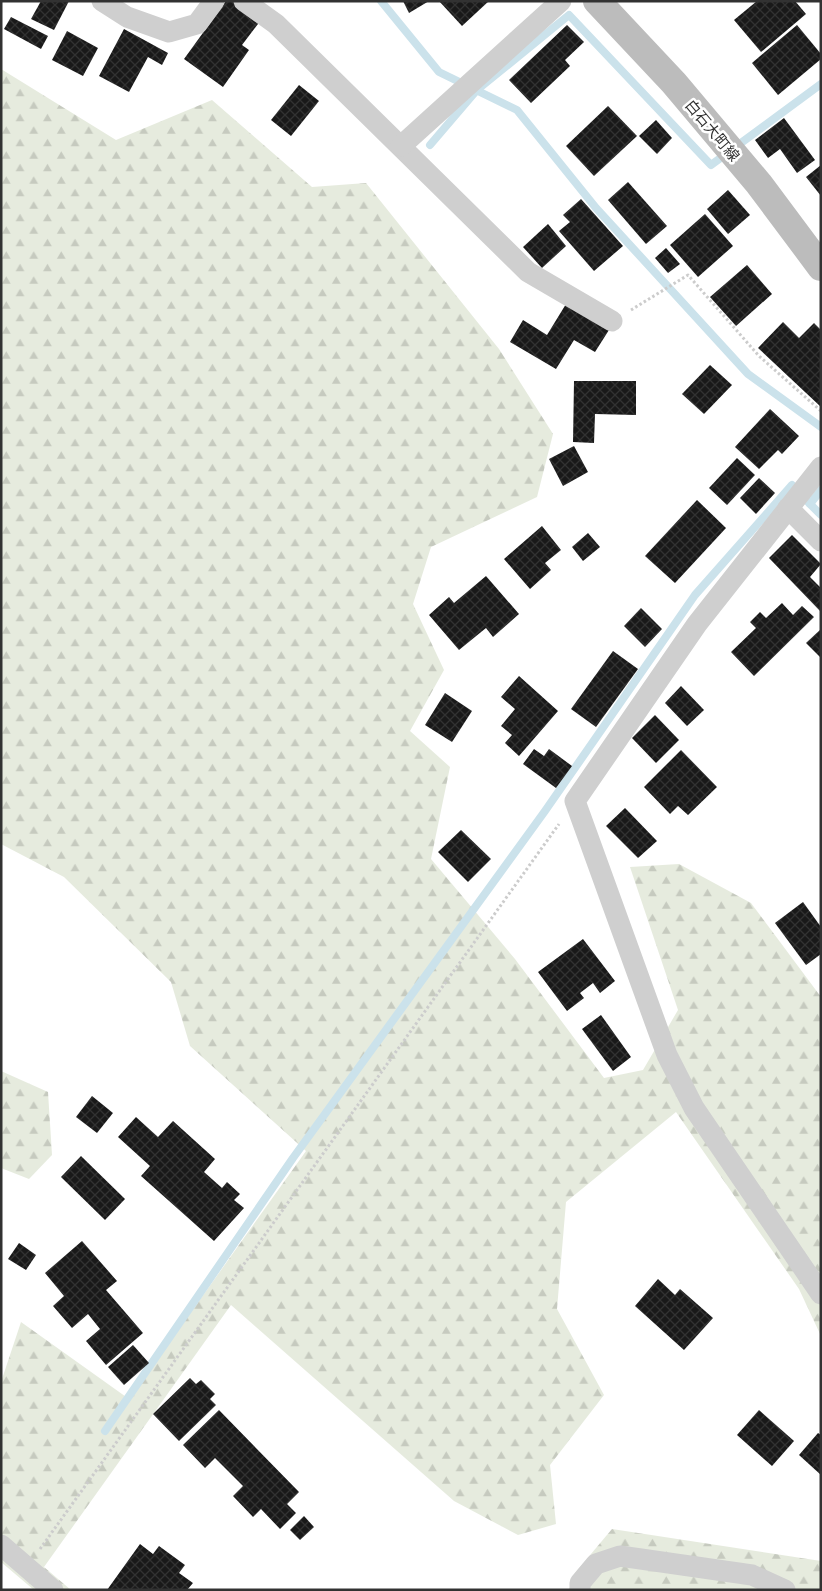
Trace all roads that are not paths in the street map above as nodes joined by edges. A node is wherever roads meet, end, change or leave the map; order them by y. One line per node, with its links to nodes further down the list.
1 (102, 1): 2 (street)
2 (214, 1)
3 (244, 1): 6 (street)
4 (561, 1): 6 (street)
5 (597, 1): 7 (main road, 白石大町線)
6 (401, 146): 8 (street)
7 (821, 267)
8 (612, 321)
9 (821, 467): 10 (street)
10 (796, 498): 11 (street); 12 (street)
11 (821, 541)
12 (821, 1294)
13 (1, 1545): 14 (street)
14 (53, 1590)
15 (580, 1590): 16 (street)
16 (784, 1590)

